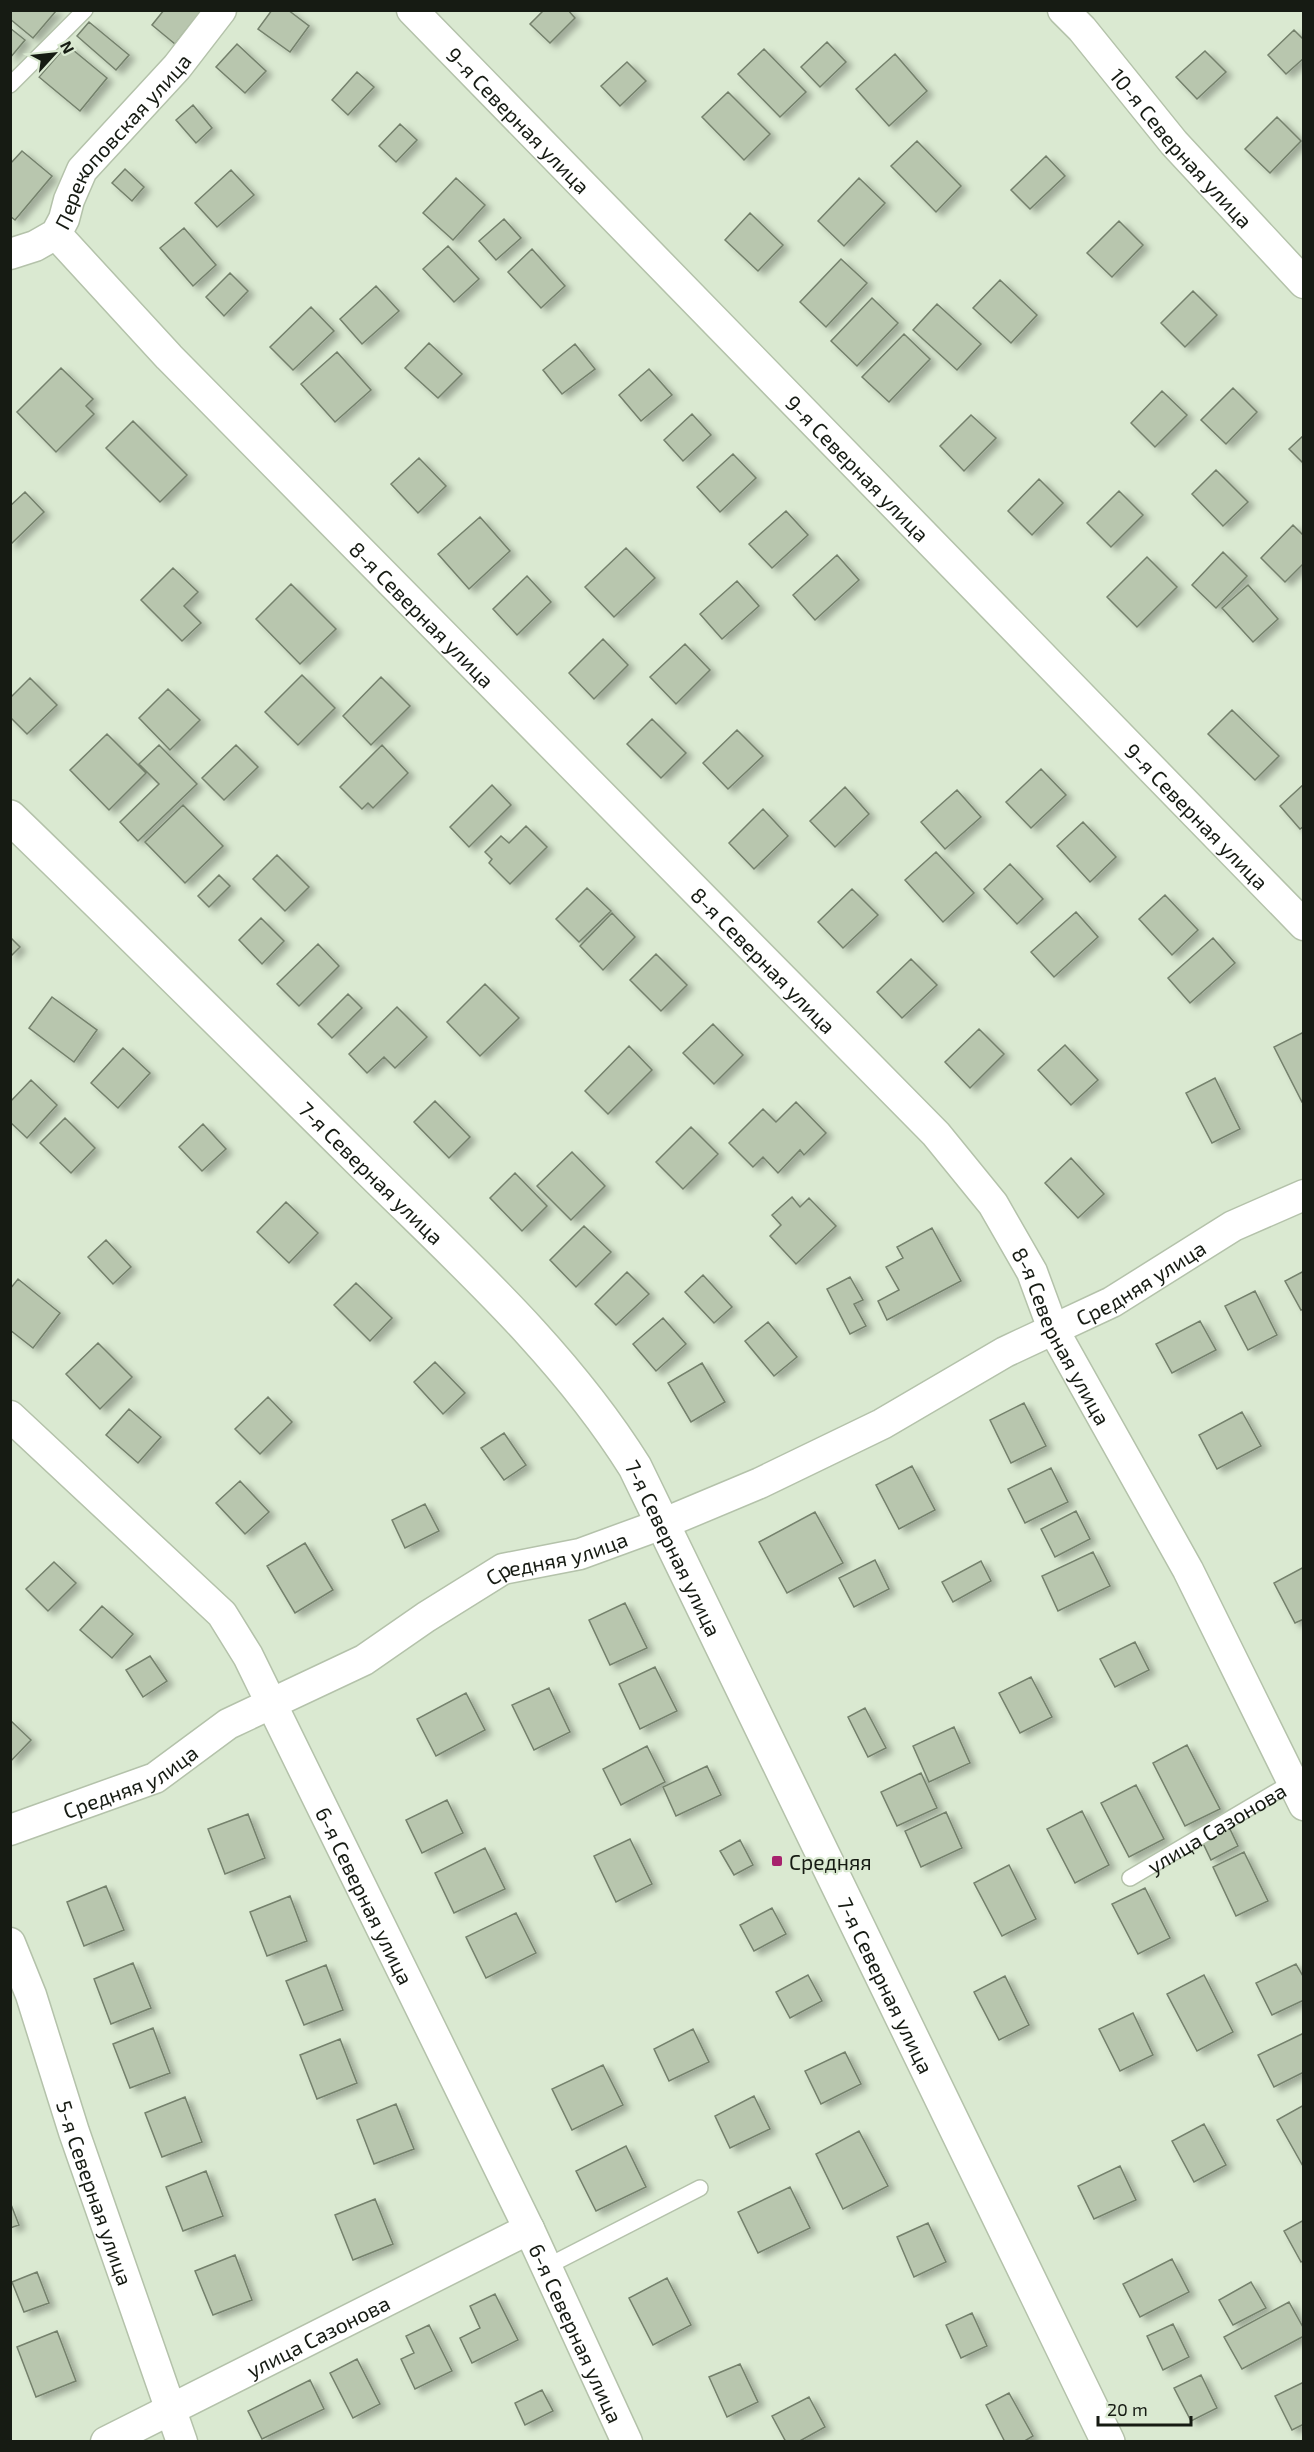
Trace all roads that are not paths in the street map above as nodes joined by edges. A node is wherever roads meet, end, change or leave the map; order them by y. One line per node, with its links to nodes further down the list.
1 (85, 10): 5 (lane)
2 (221, 10): 6 (street, Перекоповская улица)
3 (412, 10): 10 (street, 9-я Северная улица)
4 (1063, 10): 8 (street, 10-я Северная улица)
5 (10, 85)
6 (56, 234): 7 (street, Перекоповская улица); 12 (street, 8-я Северная улица)
7 (10, 254)
8 (1304, 283)
9 (10, 817): 14 (main road, 7-я Северная улица)
10 (1304, 925)
11 (1304, 1195): 12 (street, Средняя улица)
12 (1053, 1329): 14 (street, Средняя улица); 16 (street, 8-я Северная улица)
13 (10, 1416): 15 (street, 6-я Северная улица)
14 (662, 1524): 15 (street, Средняя улица); 27 (main road, 7-я Северная улица)
15 (272, 1704): 17 (street, Средняя улица); 21 (street, 6-я Северная улица)
16 (1299, 1789): 18 (lane, улица Сазонова)
17 (10, 1830)
18 (1130, 1878)
19 (10, 1942): 23 (street, 5-я Северная улица)
20 (700, 2188): 22 (lane)
21 (529, 2229): 22 (street, 6-я Северная улица); 23 (street, улица Сазонова)
22 (546, 2267): 26 (street, 6-я Северная улица)
23 (170, 2410): 24 (street, улица Сазонова); 25 (street, 5-я Северная улица)
24 (106, 2442)
25 (182, 2442)
26 (627, 2442)
27 (1108, 2442)

